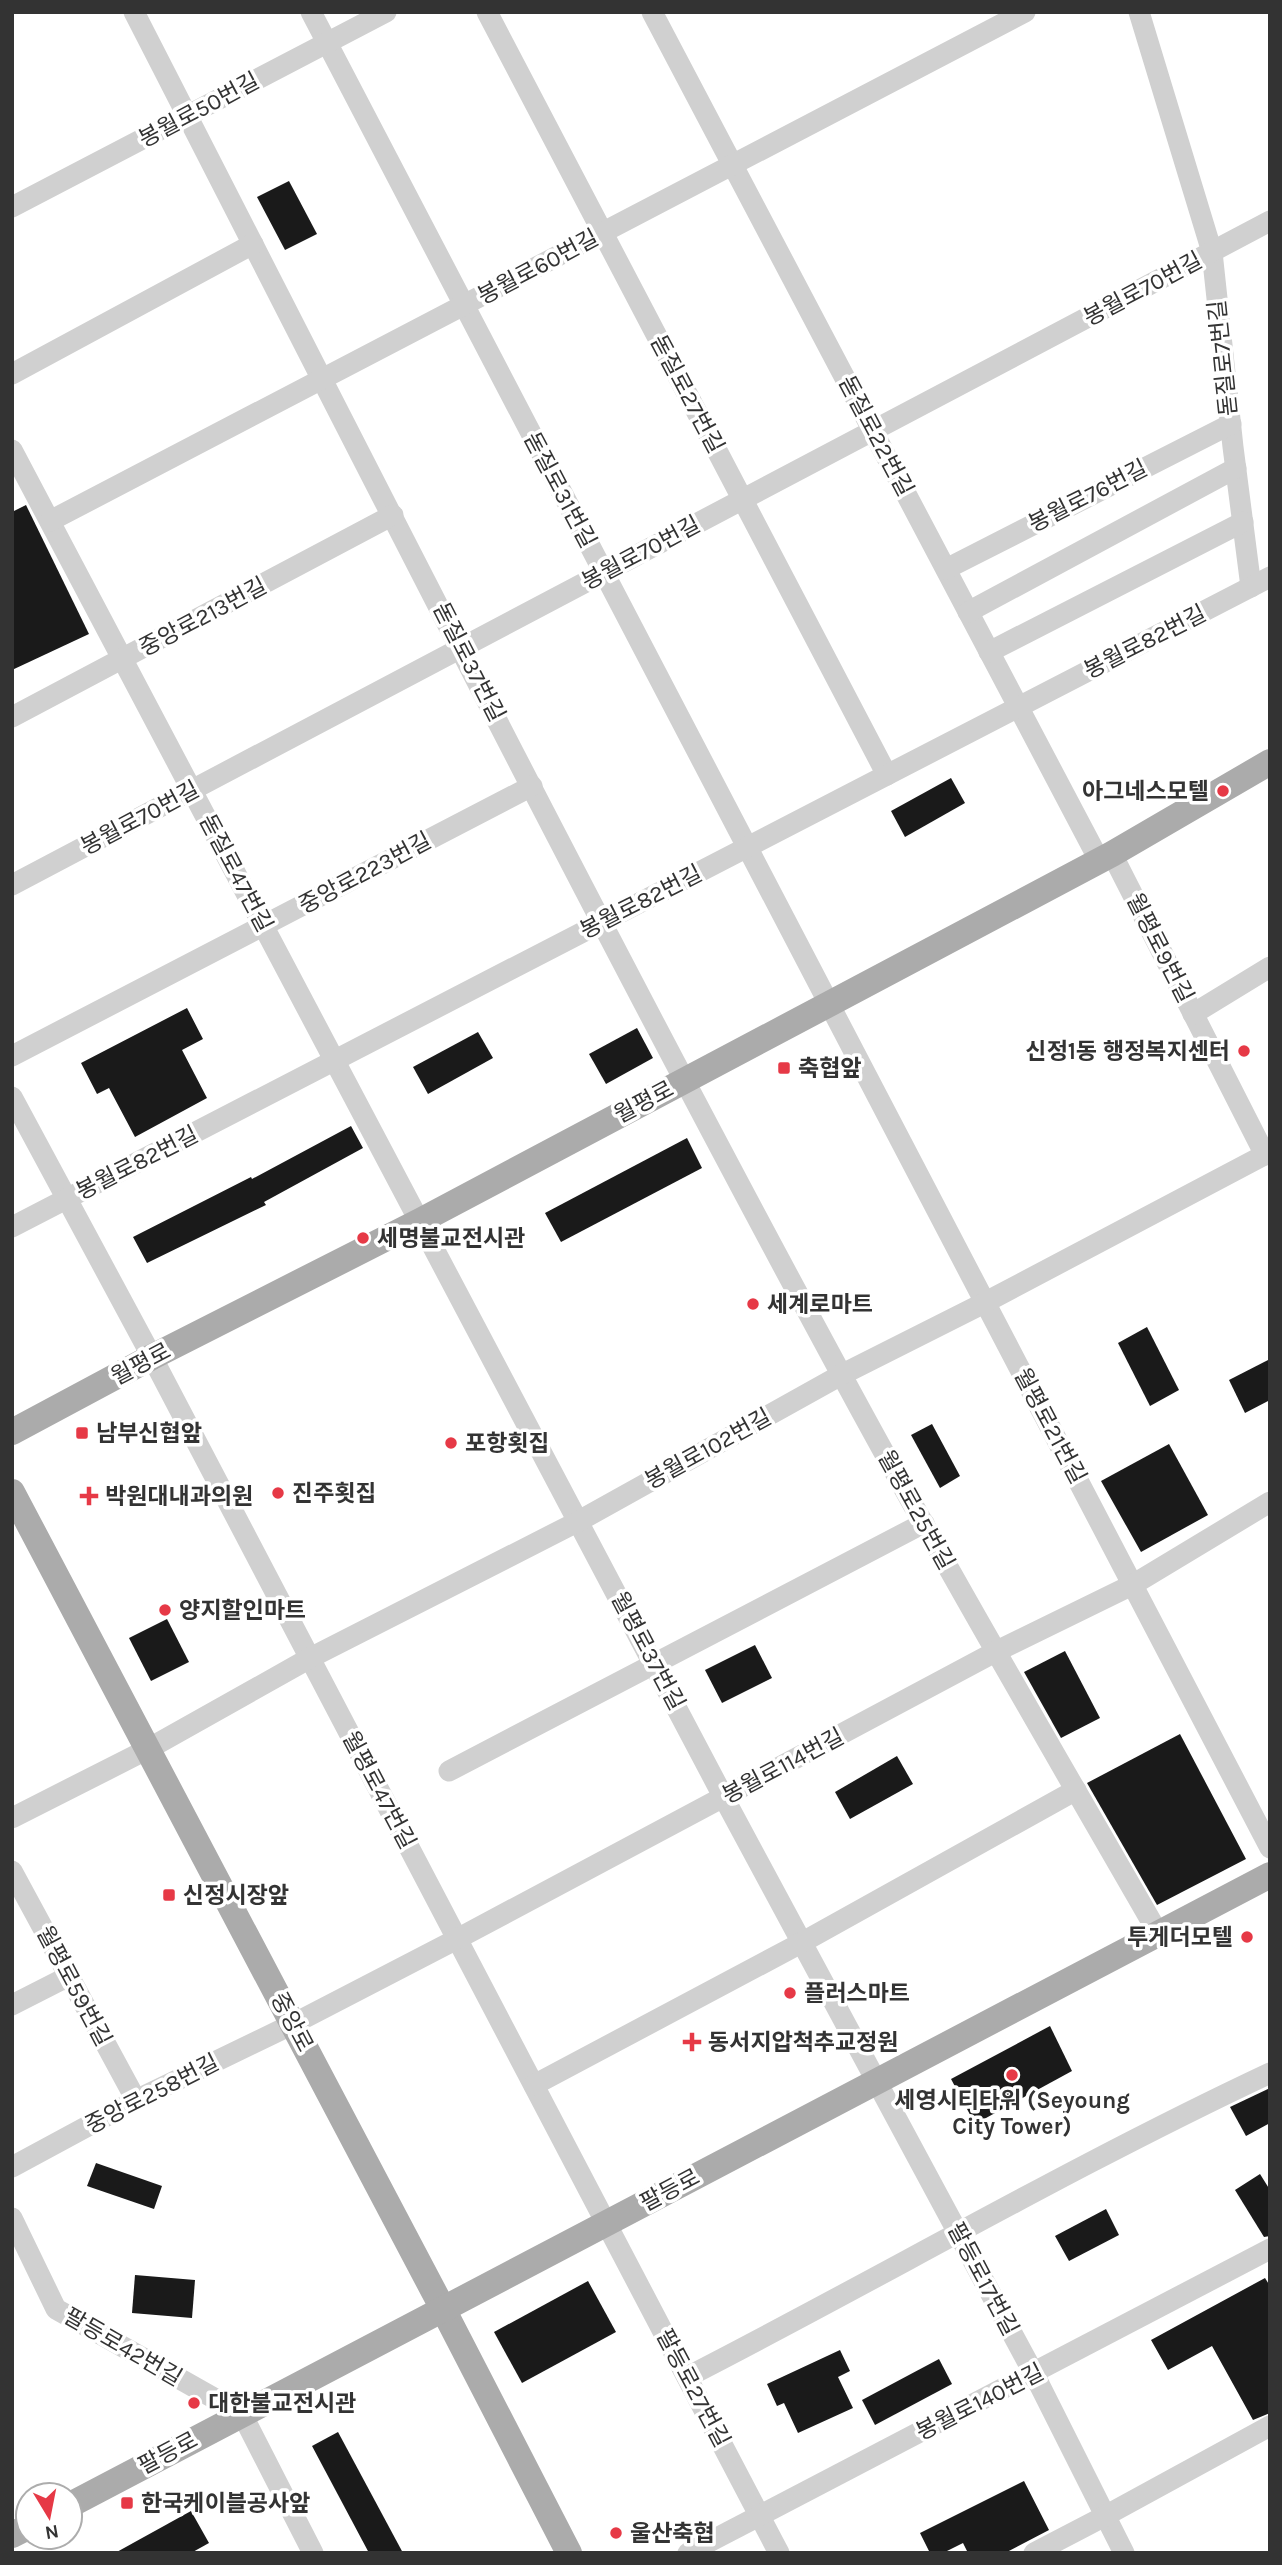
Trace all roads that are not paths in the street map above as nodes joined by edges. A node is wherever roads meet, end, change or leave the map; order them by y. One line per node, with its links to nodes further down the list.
1 (134, 12): 9 (street, 돋질로37번길)
2 (311, 12): 8 (street, 돋질로31번길)
3 (386, 12): 8 (street, 봉월로50번길)
4 (487, 12): 13 (street, 돋질로27번길)
5 (652, 12): 10 (street, 돋질로22번길)
6 (1025, 12): 10 (street, 봉월로60번길)
7 (1139, 12): 15 (street, 돋질로7번길)
8 (327, 43): 9 (street, 봉월로50번길); 16 (street, 돋질로31번길)
9 (187, 116): 11 (street, 봉월로50번길); 14 (street, 돋질로37번길)
10 (732, 165): 13 (street, 봉월로60번길); 20 (street, 돋질로22번길)
11 (12, 207)
12 (1270, 221): 15 (street, 봉월로70번길)
13 (603, 233): 16 (street, 봉월로60번길); 23 (street, 돋질로27번길)
14 (253, 244): 17 (street); 18 (street, 돋질로37번길)
15 (1212, 253): 19 (street, 돋질로7번길); 20 (street, 봉월로70번길)
16 (464, 305): 18 (street, 봉월로60번길); 28 (street, 돋질로31번길)
17 (12, 374)
18 (323, 379): 24 (street, 돋질로37번길); 25 (street, 봉월로60번길)
19 (1231, 424): 22 (street, 돋질로7번길); 27 (street, 봉월로76번길)
20 (873, 431): 23 (street, 봉월로70번길); 27 (street, 돋질로22번길)
21 (12, 450): 25 (street, 돋질로47번길)
22 (1236, 468): 26 (street, 돋질로7번길); 30 (street)
23 (743, 500): 28 (street, 봉월로70번길); 37 (street, 돋질로27번길)
24 (393, 515): 31 (street, 돋질로37번길); 33 (street, 중앙로213번길)
25 (50, 521): 33 (street, 돋질로47번길)
26 (1243, 522): 29 (street, 돋질로7번길); 32 (street)
27 (946, 569): 30 (street, 돋질로22번길)
28 (603, 573): 31 (street, 봉월로70번길); 40 (street, 돋질로31번길)
29 (1261, 582): 34 (street, 봉월로82번길)
30 (968, 612): 32 (street, 돋질로22번길)
31 (461, 648): 38 (street, 돋질로37번길); 39 (street, 봉월로70번길)
32 (989, 652): 34 (street, 돋질로22번길)
33 (123, 659): 35 (street, 중앙로213번길); 39 (street, 돋질로47번길)
34 (1019, 708): 37 (street, 봉월로82번길); 41 (street, 돋질로22번길)
35 (12, 717)
36 (1270, 762): 41 (main road, 월평로)
37 (887, 775): 40 (street, 봉월로82번길)
38 (532, 786): 43 (street, 돋질로37번길); 44 (street, 중앙로223번길)
39 (192, 790): 42 (street, 봉월로70번길); 44 (street, 돋질로47번길)
40 (747, 848): 43 (street, 봉월로82번길); 46 (street, 돋질로31번길)
41 (1105, 857): 46 (main road, 월평로); 47 (street, 월평로9번길)
42 (12, 885)
43 (603, 922): 49 (street, 봉월로82번길); 50 (street, 돋질로37번길)
44 (264, 925): 48 (street, 중앙로223번길); 49 (street, 돋질로47번길)
45 (1270, 967): 47 (street)
46 (828, 1005): 50 (main road, 월평로); 56 (street, 월평로21번길)
47 (1194, 1014): 52 (street, 월평로9번길)
48 (12, 1056)
49 (335, 1060): 53 (street, 봉월로82번길); 54 (street, 돋질로47번길)
50 (684, 1081): 54 (main road, 월평로); 58 (street, 월평로25번길)
51 (12, 1097): 53 (street, 월평로47번길)
52 (1268, 1154): 56 (street, 봉월로102번길)
53 (67, 1199): 55 (street, 봉월로82번길); 57 (street, 월평로47번길)
54 (420, 1221): 57 (main road, 월평로); 62 (street, 월평로37번길)
55 (12, 1227)
56 (984, 1303): 58 (street, 봉월로102번길); 64 (street, 월평로21번길)
57 (152, 1357): 59 (main road, 월평로); 66 (street, 월평로47번길)
58 (841, 1375): 62 (street, 봉월로102번길); 63 (street, 월평로25번길)
59 (12, 1432)
60 (12, 1492): 68 (main road, 중앙로)
61 (1270, 1502): 64 (street, 봉월로114번길)
62 (579, 1521): 66 (street, 봉월로102번길); 67 (street, 월평로37번길)
63 (924, 1523): 65 (street, 월평로25번길); 67 (street)
64 (1134, 1584): 65 (street, 봉월로114번길); 73 (street, 월평로21번길)
65 (995, 1652): 70 (street, 월평로25번길); 71 (street, 봉월로114번길)
66 (310, 1658): 68 (street, 봉월로102번길); 77 (street, 월평로47번길)
67 (654, 1663): 69 (street); 71 (street, 월평로37번길)
68 (148, 1749): 72 (street, 봉월로102번길); 81 (main road, 중앙로)
69 (449, 1771)
70 (1076, 1790): 76 (street, 월평로25번길); 78 (street)
71 (724, 1798): 77 (street, 봉월로114번길); 78 (street, 월평로37번길)
72 (12, 1818)
73 (1270, 1848)
74 (12, 1871): 79 (street, 월평로59번길)
75 (1270, 1875): 76 (main road, 팔등로)
76 (1158, 1933): 83 (main road, 팔등로)
77 (457, 1939): 81 (street, 봉월로114번길); 84 (street, 월평로47번길)
78 (802, 1943): 83 (street, 월평로37번길); 84 (street)
79 (67, 1977): 80 (street); 85 (street, 월평로59번길)
80 (12, 2005)
81 (293, 2024): 85 (street, 중앙로258번길); 91 (main road, 중앙로)
82 (1270, 2073): 89 (street)
83 (876, 2081): 88 (main road, 팔등로); 89 (street, 팔등로17번길)
84 (534, 2085): 88 (street, 월평로47번길)
85 (136, 2100): 86 (street, 중앙로258번길)
86 (12, 2167)
87 (12, 2218): 94 (street, 팔등로42번길)
88 (607, 2223): 91 (main road, 팔등로); 93 (street, 팔등로27번길)
89 (958, 2234): 92 (street, 팔등로17번길); 93 (street)
90 (1270, 2249): 92 (street, 봉월로140번길)
91 (443, 2309): 94 (main road, 팔등로); 100 (main road, 중앙로)
92 (1034, 2374): 97 (street, 봉월로140번길); 98 (street, 팔등로17번길)
93 (687, 2376): 97 (street, 팔등로27번길)
94 (242, 2414): 96 (main road, 팔등로); 99 (street)
95 (1270, 2426): 98 (street)
96 (84, 2498)
97 (760, 2516): 101 (street, 봉월로140번길); 102 (street, 팔등로27번길)
98 (1105, 2516): 103 (street); 104 (street, 팔등로17번길)
99 (313, 2553)
100 (569, 2553)
101 (688, 2553)
102 (779, 2553)
103 (1034, 2553)
104 (1124, 2553)

